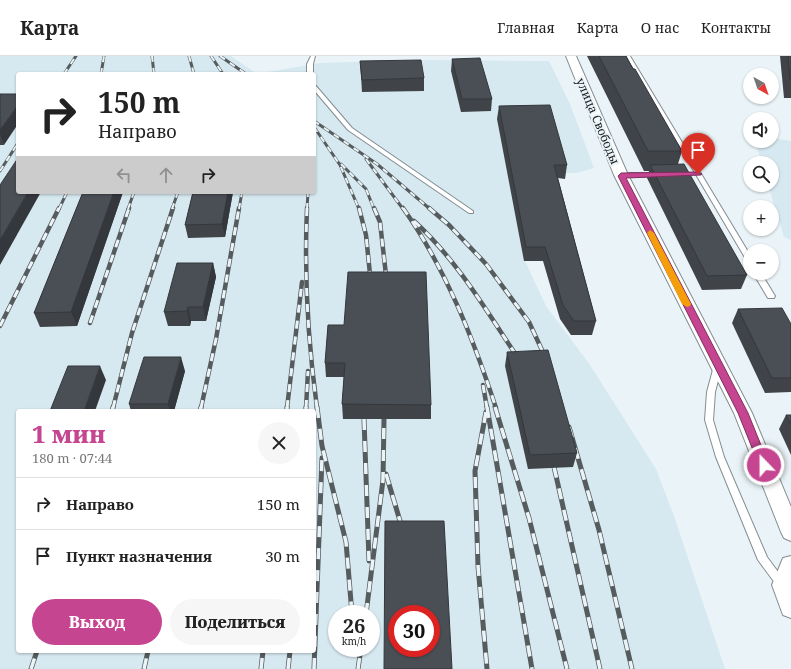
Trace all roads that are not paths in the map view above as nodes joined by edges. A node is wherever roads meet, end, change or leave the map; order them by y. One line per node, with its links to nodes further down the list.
1 (313, 56): 4 (lane)
2 (571, 56): 9 (street, улица Свободы)
3 (628, 56): 7 (lane)
4 (310, 72)
5 (316, 89): 10 (lane)
6 (691, 174): 7 (lane)
7 (698, 174): 11 (lane)
8 (668, 175): 9 (lane)
9 (621, 176): 14 (street, улица Свободы)
10 (471, 212)
11 (743, 249)
12 (761, 280): 13 (lane)
13 (771, 296)
14 (718, 364): 15 (street, улица Свободы); 17 (lane)
15 (791, 532)
16 (791, 565): 17 (street)
17 (783, 585): 18 (street)
18 (791, 608)

